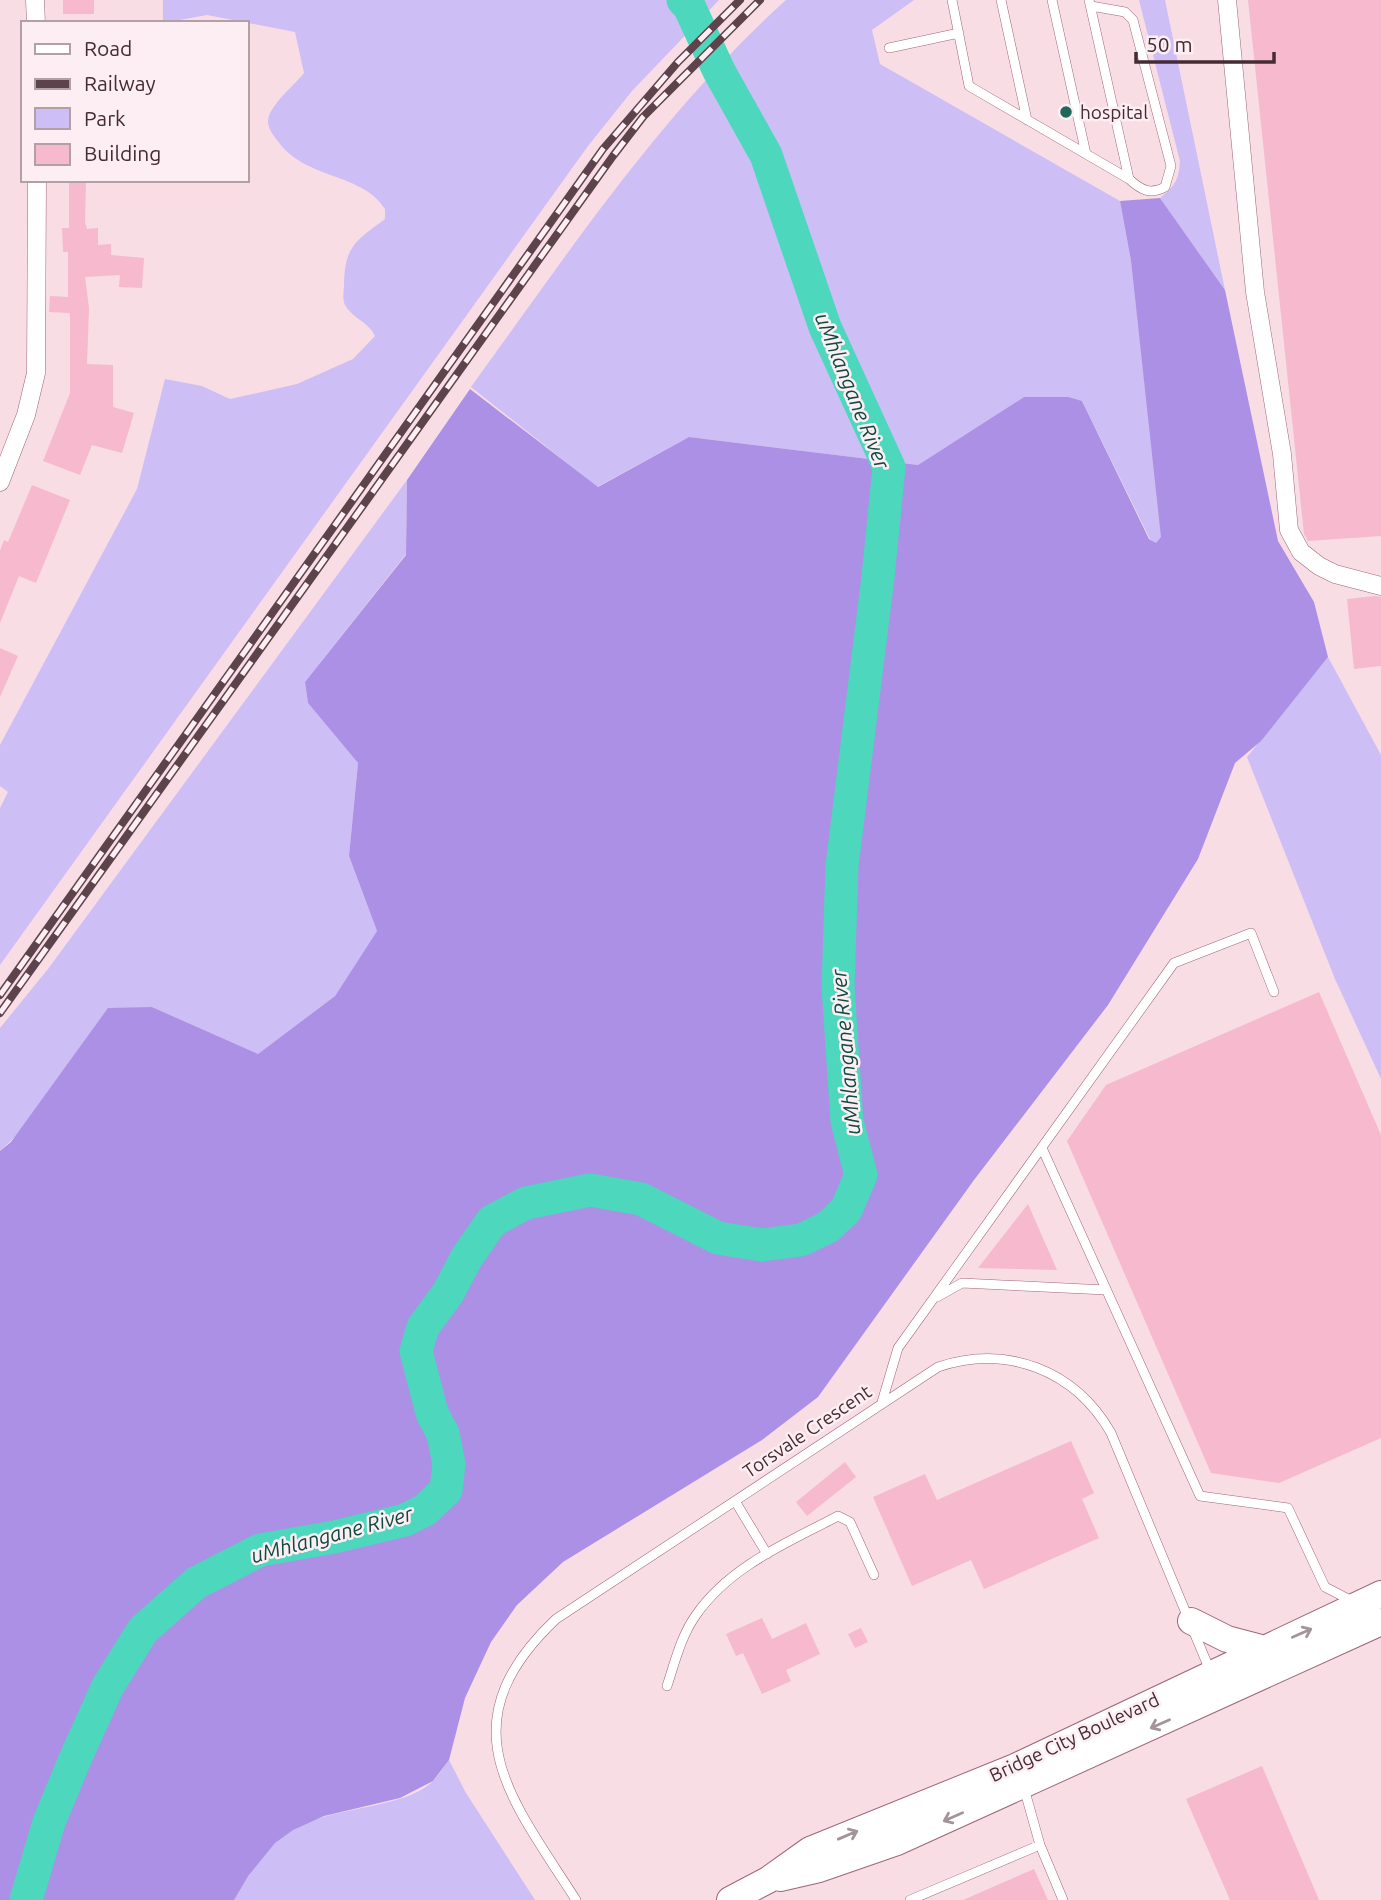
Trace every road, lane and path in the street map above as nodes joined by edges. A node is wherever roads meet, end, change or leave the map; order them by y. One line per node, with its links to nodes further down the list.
1 (36, 0): 7 (street)
2 (952, 0): 8 (lane)
3 (1001, 0): 10 (lane)
4 (1052, 0): 11 (lane)
5 (1227, 0): 15 (street)
6 (1090, 3): 12 (lane); 12 (lane)
7 (36, 21)
8 (959, 33): 9 (lane); 10 (lane)
9 (889, 48)
10 (1027, 120): 11 (lane)
11 (1086, 154): 12 (lane)
12 (1129, 179)
13 (37, 182): 14 (street)
14 (0, 482)
15 (1381, 586)
16 (1274, 992): 17 (lane)
17 (1042, 1148): 18 (lane); 19 (lane)
18 (1106, 1290): 19 (lane); 24 (lane)
19 (933, 1299): 20 (lane)
20 (882, 1402): 21 (lane, Torsvale Crescent); 25 (lane, Torsvale Crescent)
21 (735, 1501): 22 (lane); 32 (lane, Torsvale Crescent)
22 (767, 1554): 23 (lane); 29 (lane)
23 (874, 1575)
24 (1371, 1599): 27 (street, Bridge City Boulevard, one-way to 24)
25 (1191, 1621): 27 (street); 28 (lane, Torsvale Crescent)
26 (1381, 1622): 28 (street, Bridge City Boulevard)
27 (1265, 1649): 28 (street, Bridge City Boulevard)
28 (1217, 1684): 30 (street, Bridge City Boulevard)
29 (667, 1686)
30 (1020, 1776): 31 (lane); 33 (street, Bridge City Boulevard)
31 (1040, 1845): 34 (lane); 35 (lane)
32 (576, 1900)
33 (730, 1900)
34 (910, 1900)
35 (1063, 1900)

